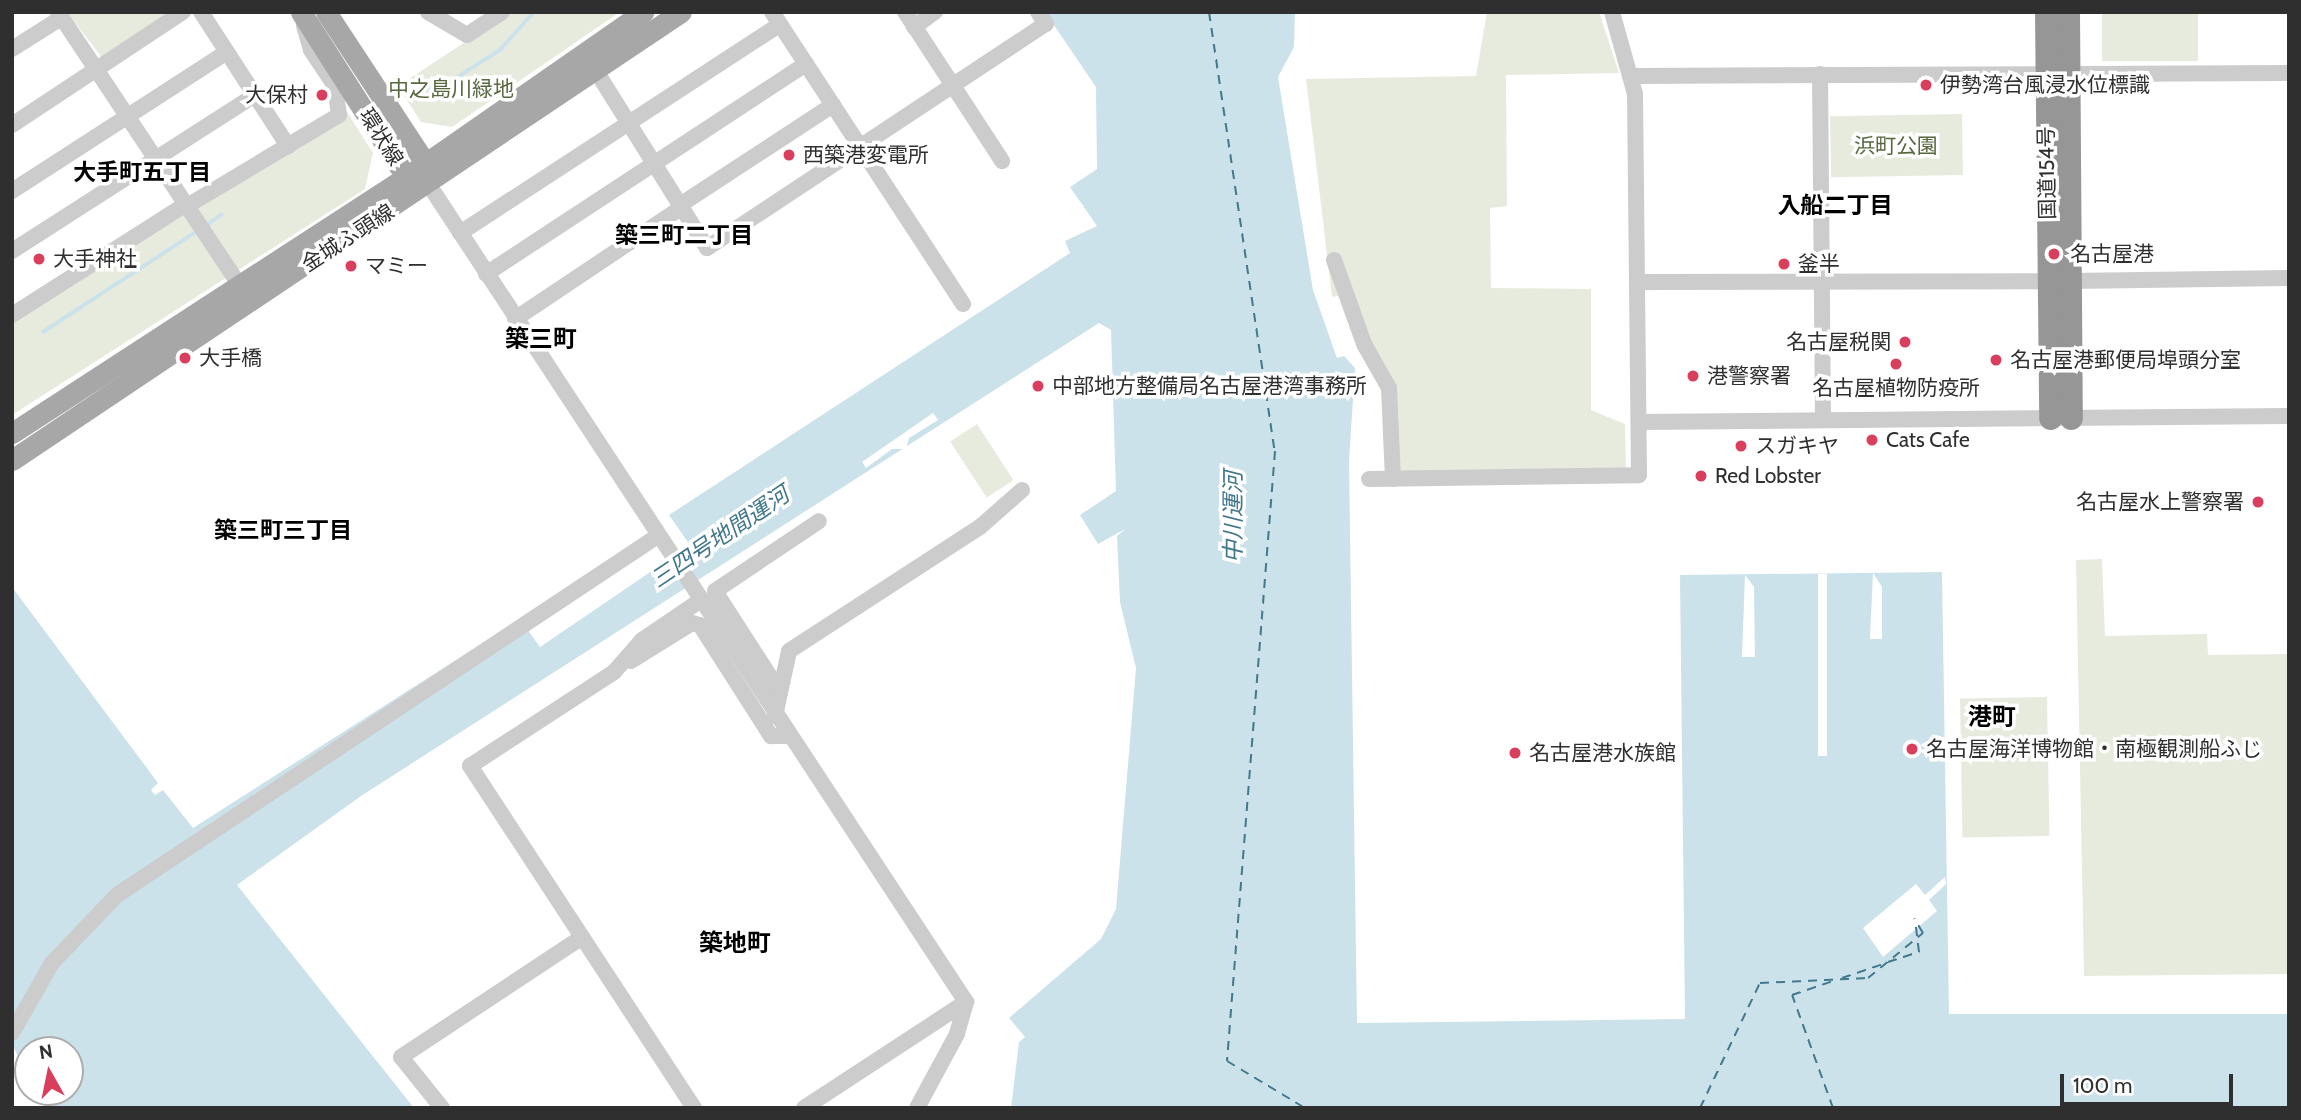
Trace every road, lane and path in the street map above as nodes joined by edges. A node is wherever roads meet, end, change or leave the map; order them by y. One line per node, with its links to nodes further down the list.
1 (183, 12): 21 (street)
2 (201, 12): 19 (street)
3 (326, 12): 37 (main road, 環状線)
4 (428, 12): 5 (street)
5 (502, 12)
6 (681, 12): 22 (main road, 金城ふ頭線)
7 (905, 12): 17 (street)
8 (935, 12): 17 (street)
9 (1038, 12): 27 (street)
10 (1612, 12): 26 (street)
11 (2046, 12): 23 (highway, 国道154号)
12 (2068, 12): 23 (highway, 国道154号)
13 (301, 13): 33 (street); 39 (main road, 環状線)
14 (60, 15): 18 (street); 21 (street)
15 (631, 16): 37 (main road, 金城ふ頭線)
16 (776, 18): 20 (street); 31 (street)
17 (914, 27): 27 (street)
18 (12, 49)
19 (227, 52): 28 (street); 30 (street)
20 (806, 64): 29 (street); 38 (street)
21 (97, 70): 30 (street); 32 (street)
22 (596, 71): 31 (street); 40 (main road, 金城ふ頭線)
23 (2057, 73): 24 (street); 25 (street); 49 (highway, 国道154号)
24 (2289, 73)
25 (1820, 74): 26 (street); 51 (street)
26 (1632, 76): 50 (street)
27 (953, 86): 34 (street); 36 (street)
28 (254, 95): 33 (street); 35 (street)
29 (833, 105): 34 (street); 42 (street)
30 (127, 116): 35 (street); 41 (street)
31 (629, 123): 38 (street); 44 (street)
32 (12, 125)
33 (288, 146): 43 (street)
34 (860, 147): 42 (street); 53 (street)
35 (155, 158): 43 (street); 45 (street)
36 (1002, 161)
37 (425, 163): 39 (main road, 金城ふ頭線); 40 (main road, 環状線)
38 (656, 164): 42 (street); 47 (street)
39 (407, 177): 40 (main road, 環状線); 52 (main road, 金城ふ頭線)
40 (429, 185): 44 (street); 52 (main road, 金城ふ頭線)
41 (12, 191)
42 (681, 206): 55 (street)
43 (189, 209): 52 (street); 54 (street)
44 (460, 233): 47 (street)
45 (12, 251)
46 (1334, 260): 63 (street)
47 (486, 274): 55 (street)
48 (2289, 278): 49 (street)
49 (2059, 281): 51 (street); 57 (highway, 国道154号)
50 (1637, 282): 51 (street); 59 (street)
51 (1821, 282): 58 (street)
52 (246, 293): 60 (main road, 金城ふ頭線); 61 (main road, 金城ふ頭線)
53 (963, 304)
54 (12, 315)
55 (515, 319): 66 (street)
56 (2289, 416): 57 (street)
57 (2060, 418): 58 (street)
58 (1823, 420): 59 (street)
59 (1639, 422): 63 (street)
60 (12, 433)
61 (12, 460)
62 (1370, 479): 63 (street)
63 (1392, 479)
64 (1022, 490): 69 (street)
65 (819, 522): 69 (street)
66 (656, 537): 67 (street); 74 (street)
67 (698, 602): 68 (street); 70 (street)
68 (614, 672): 71 (street); 72 (street)
69 (780, 692): 70 (street)
70 (775, 716): 71 (street)
71 (788, 736): 73 (street)
72 (582, 937): 75 (street); 76 (street)
73 (966, 1002): 77 (street); 78 (street)
74 (12, 1033)
75 (442, 1108)
76 (694, 1108)
77 (804, 1108)
78 (917, 1108)

